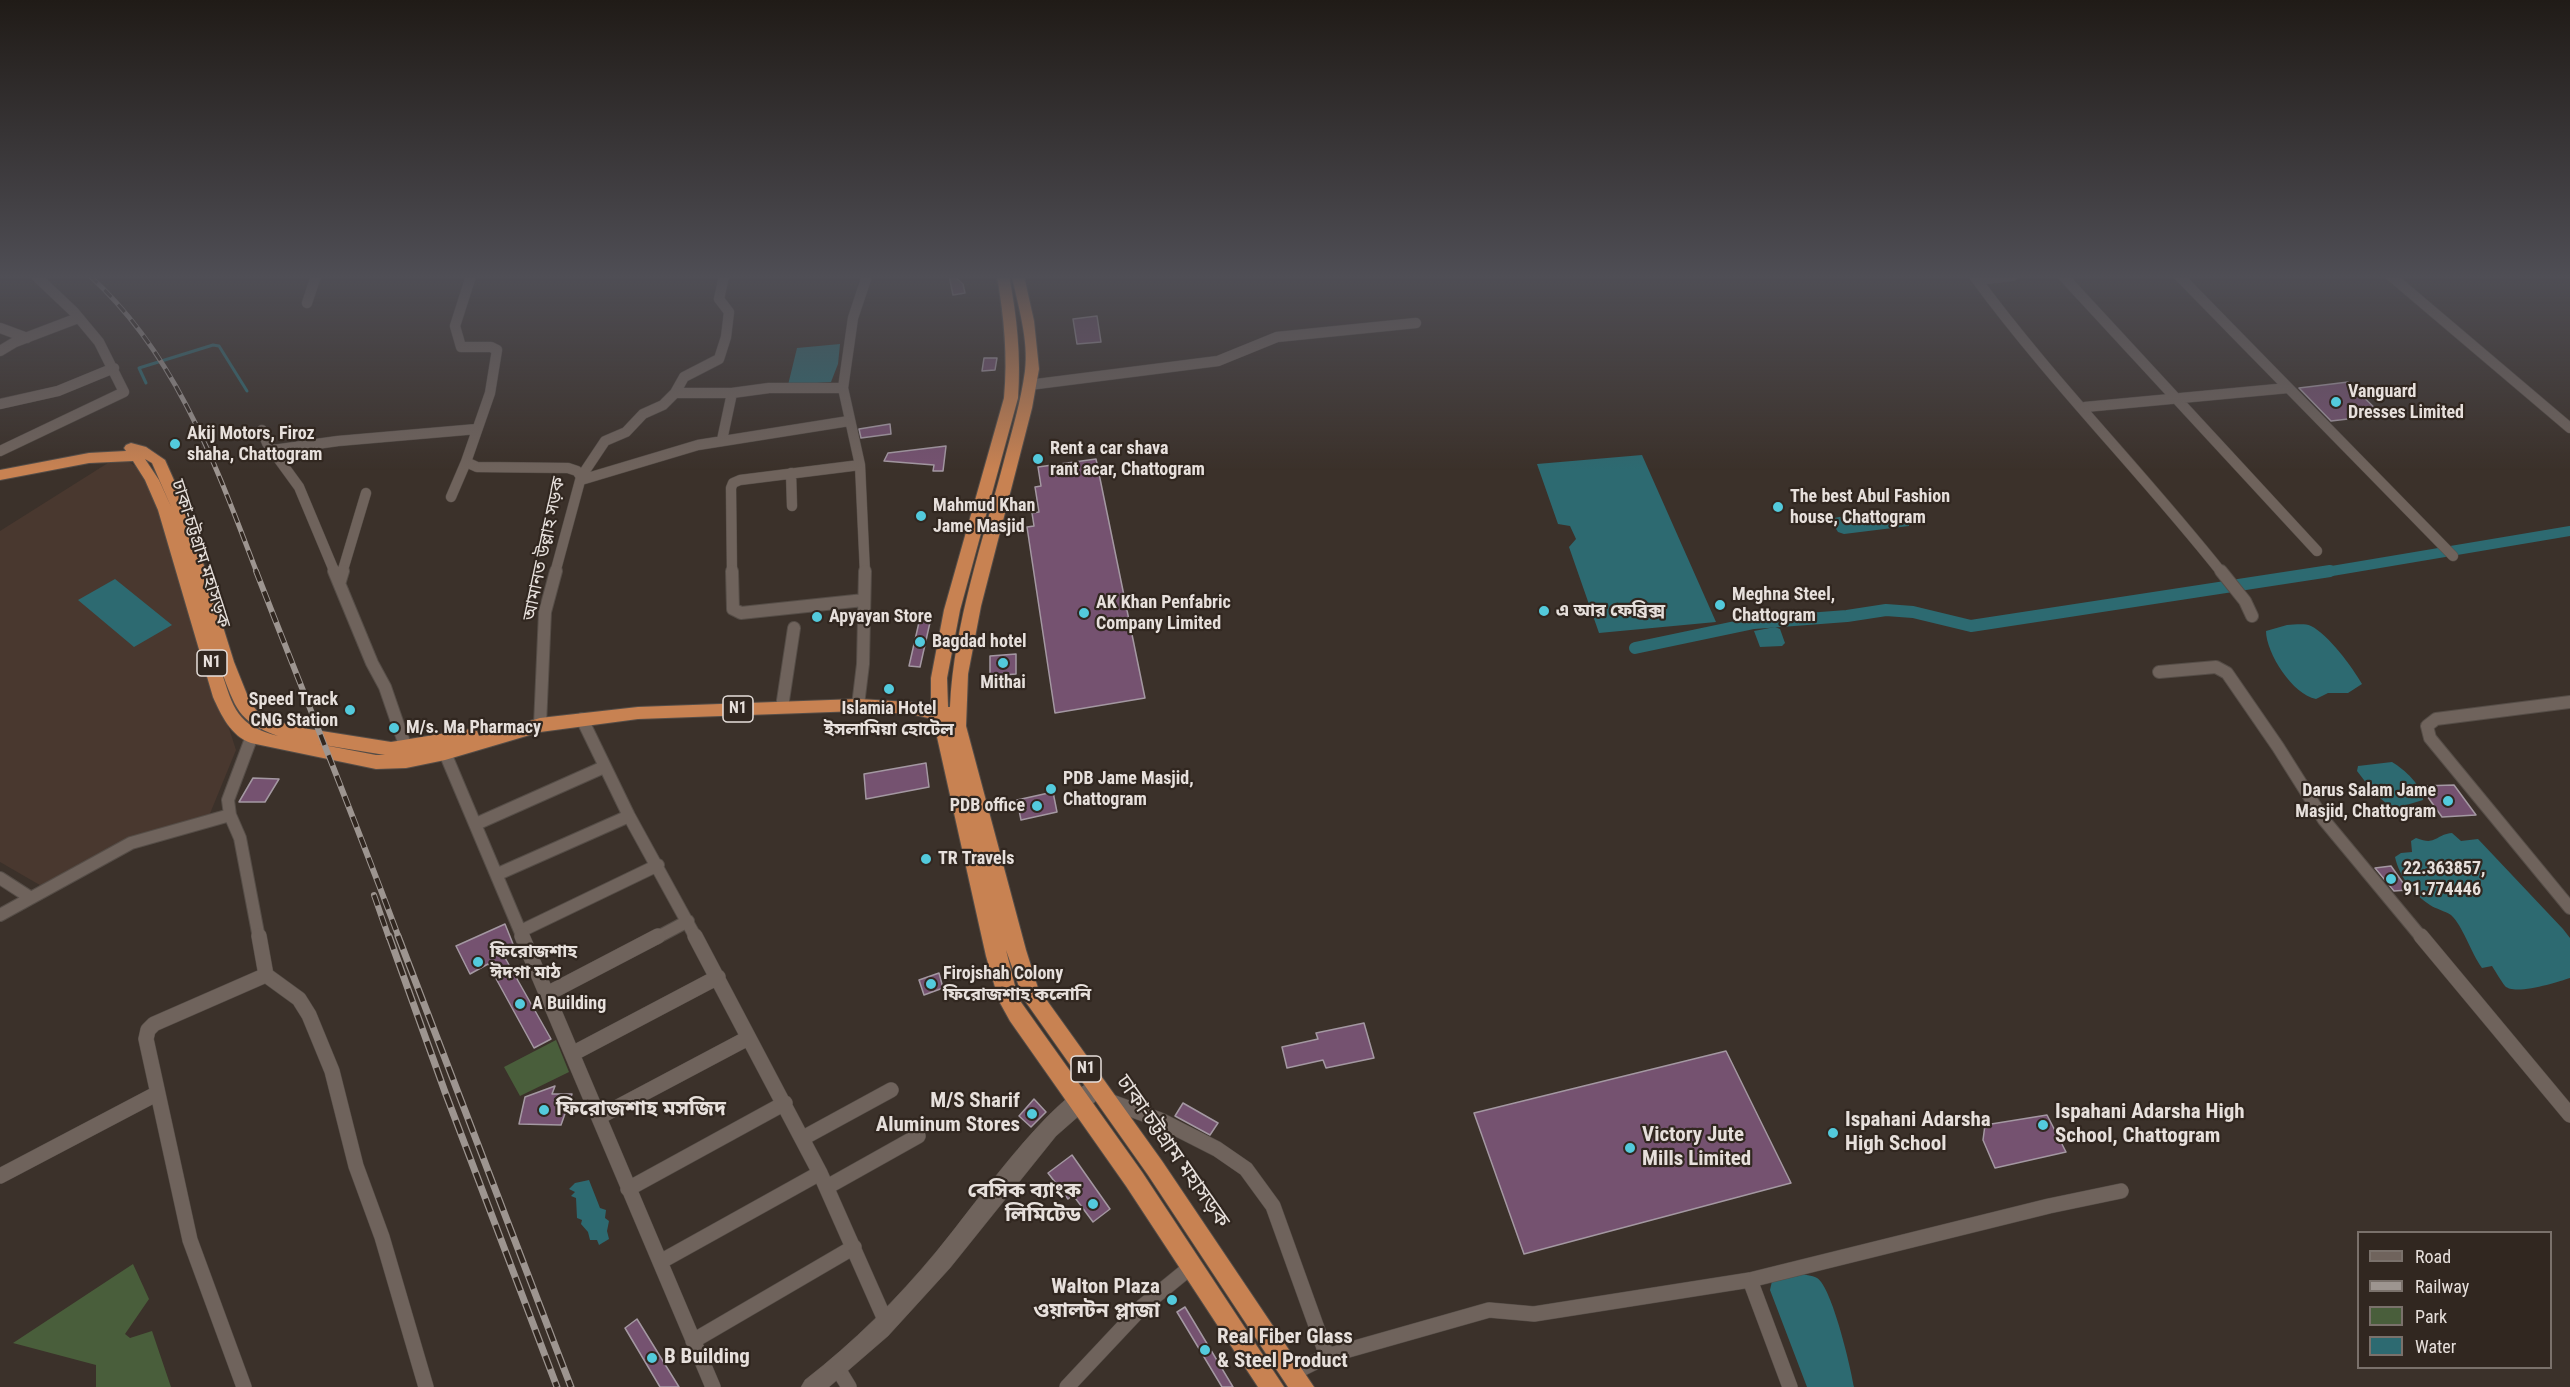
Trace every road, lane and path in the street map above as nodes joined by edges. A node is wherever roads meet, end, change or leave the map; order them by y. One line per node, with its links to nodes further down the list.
1 (21, 341): 13 (street)
2 (98, 341): 14 (street)
3 (458, 341): 25 (street)
4 (725, 341): 18 (street)
5 (850, 341): 16 (street)
6 (1012, 341): 49 (highway)
7 (1030, 341): 15 (highway)
8 (1268, 341): 15 (street)
9 (2026, 341): 22 (street)
10 (2124, 341): 20 (street)
11 (2242, 341): 17 (street)
12 (2467, 341): 24 (street)
13 (0, 351)
14 (114, 368): 21 (street); 29 (street)
15 (1029, 385): 49 (highway)
16 (843, 388): 19 (street); 23 (street)
17 (2288, 388): 20 (street); 40 (street)
18 (675, 393): 19 (street); 35 (street)
19 (732, 393): 27 (street)
20 (2179, 399): 22 (street); 39 (street)
21 (0, 404)
22 (2085, 407): 43 (street)
23 (849, 421): 27 (street); 31 (street)
24 (2570, 428)
25 (477, 429): 28 (street); 30 (street)
26 (262, 430): 28 (street)
27 (722, 440): 35 (street)
28 (273, 450): 41 (street)
29 (0, 451)
30 (466, 462): 35 (street, আমানত উল্লাহ সড়ক); 37 (street)
31 (860, 465): 33 (street); 42 (street)
32 (0, 468): 51 (highway, ঢাকা-চট্টগ্রাম মহাসড়ক / N1)
33 (791, 473): 38 (street); 42 (street)
34 (0, 475): 54 (highway, ঢাকা-চট্টগ্রাম মহাসড়ক / N1)
35 (581, 478): 52 (street, আমানত উল্লাহ সড়ক)
36 (366, 493): 41 (street)
37 (451, 497)
38 (792, 506)
39 (2317, 551)
40 (2453, 556)
41 (340, 581): 55 (street)
42 (864, 600): 47 (street)
43 (2252, 616)
44 (794, 628): 48 (street)
45 (2159, 672): 79 (street)
46 (2570, 702): 65 (street)
47 (858, 705): 48 (highway, ঢাকা-চট্টগ্রাম মহাসড়ক / N1); 49 (highway, ঢাকা-চট্টগ্রাম মহাসড়ক / N1)
48 (782, 707): 50 (highway, ঢাকা-চট্টগ্রাম মহাসড়ক / N1)
49 (949, 714): 76 (highway, ঢাকা-চট্টগ্রাম মহাসড়ক / N1); 77 (highway, N1)
50 (582, 719): 52 (highway, ঢাকা-চট্টগ্রাম মহাসড়ক / N1); 57 (street)
51 (258, 720): 54 (street); 55 (highway, ঢাকা-চট্টগ্রাম মহাসড়ক / N1)
52 (540, 725): 53 (highway, ঢাকা-চট্টগ্রাম মহাসড়ক / N1)
53 (519, 731): 55 (highway, ঢাকা-চট্টগ্রাম মহাসড়ক / N1); 56 (highway, ঢাকা-চট্টগ্রাম মহাসড়ক / N1)
54 (250, 736): 56 (highway, ঢাকা-চট্টগ্রাম মহাসড়ক / N1); 58 (street)
55 (406, 748)
56 (445, 753): 60 (street)
57 (604, 767): 59 (street); 60 (street)
58 (230, 815): 64 (street); 69 (street)
59 (629, 816): 61 (street); 62 (street)
60 (476, 824): 62 (street)
61 (658, 866): 67 (street); 68 (street)
62 (498, 874): 68 (street)
63 (0, 878): 64 (street)
64 (31, 898): 66 (street)
65 (2570, 908)
66 (0, 915)
67 (688, 921): 70 (street); 71 (street)
68 (521, 931): 71 (street)
69 (266, 975): 75 (street); 97 (street)
70 (718, 977): 72 (street); 73 (street)
71 (547, 994): 73 (street)
72 (748, 1038): 78 (street); 80 (street)
73 (572, 1054): 80 (street)
74 (891, 1090): 82 (street)
75 (156, 1094): 83 (street); 96 (street)
76 (1103, 1094): 77 (street); 93 (street); 95 (highway, ঢাকা-চট্টগ্রাম মহাসড়ক / N1)
77 (1079, 1100): 89 (highway, N1); 91 (street)
78 (784, 1103): 82 (street); 85 (street)
79 (2570, 1115)
80 (599, 1117): 85 (street)
81 (918, 1136): 84 (street)
82 (802, 1138): 84 (street)
83 (0, 1176)
84 (824, 1180): 87 (street); 88 (street)
85 (628, 1189): 88 (street)
86 (2121, 1191): 90 (street)
87 (854, 1247): 91 (street); 92 (street)
88 (660, 1262): 92 (street)
89 (1192, 1266): 101 (street); 102 (highway, N1)
90 (1750, 1280): 93 (street); 103 (street)
91 (886, 1322): 94 (street)
92 (693, 1341): 98 (street)
93 (1327, 1356): 95 (street)
94 (838, 1369): 99 (street); 100 (street)
95 (1297, 1380)
96 (244, 1387)
97 (426, 1387)
98 (713, 1387)
99 (812, 1387)
100 (849, 1387)
101 (1067, 1387)
102 (1272, 1387)
103 (1790, 1387)

